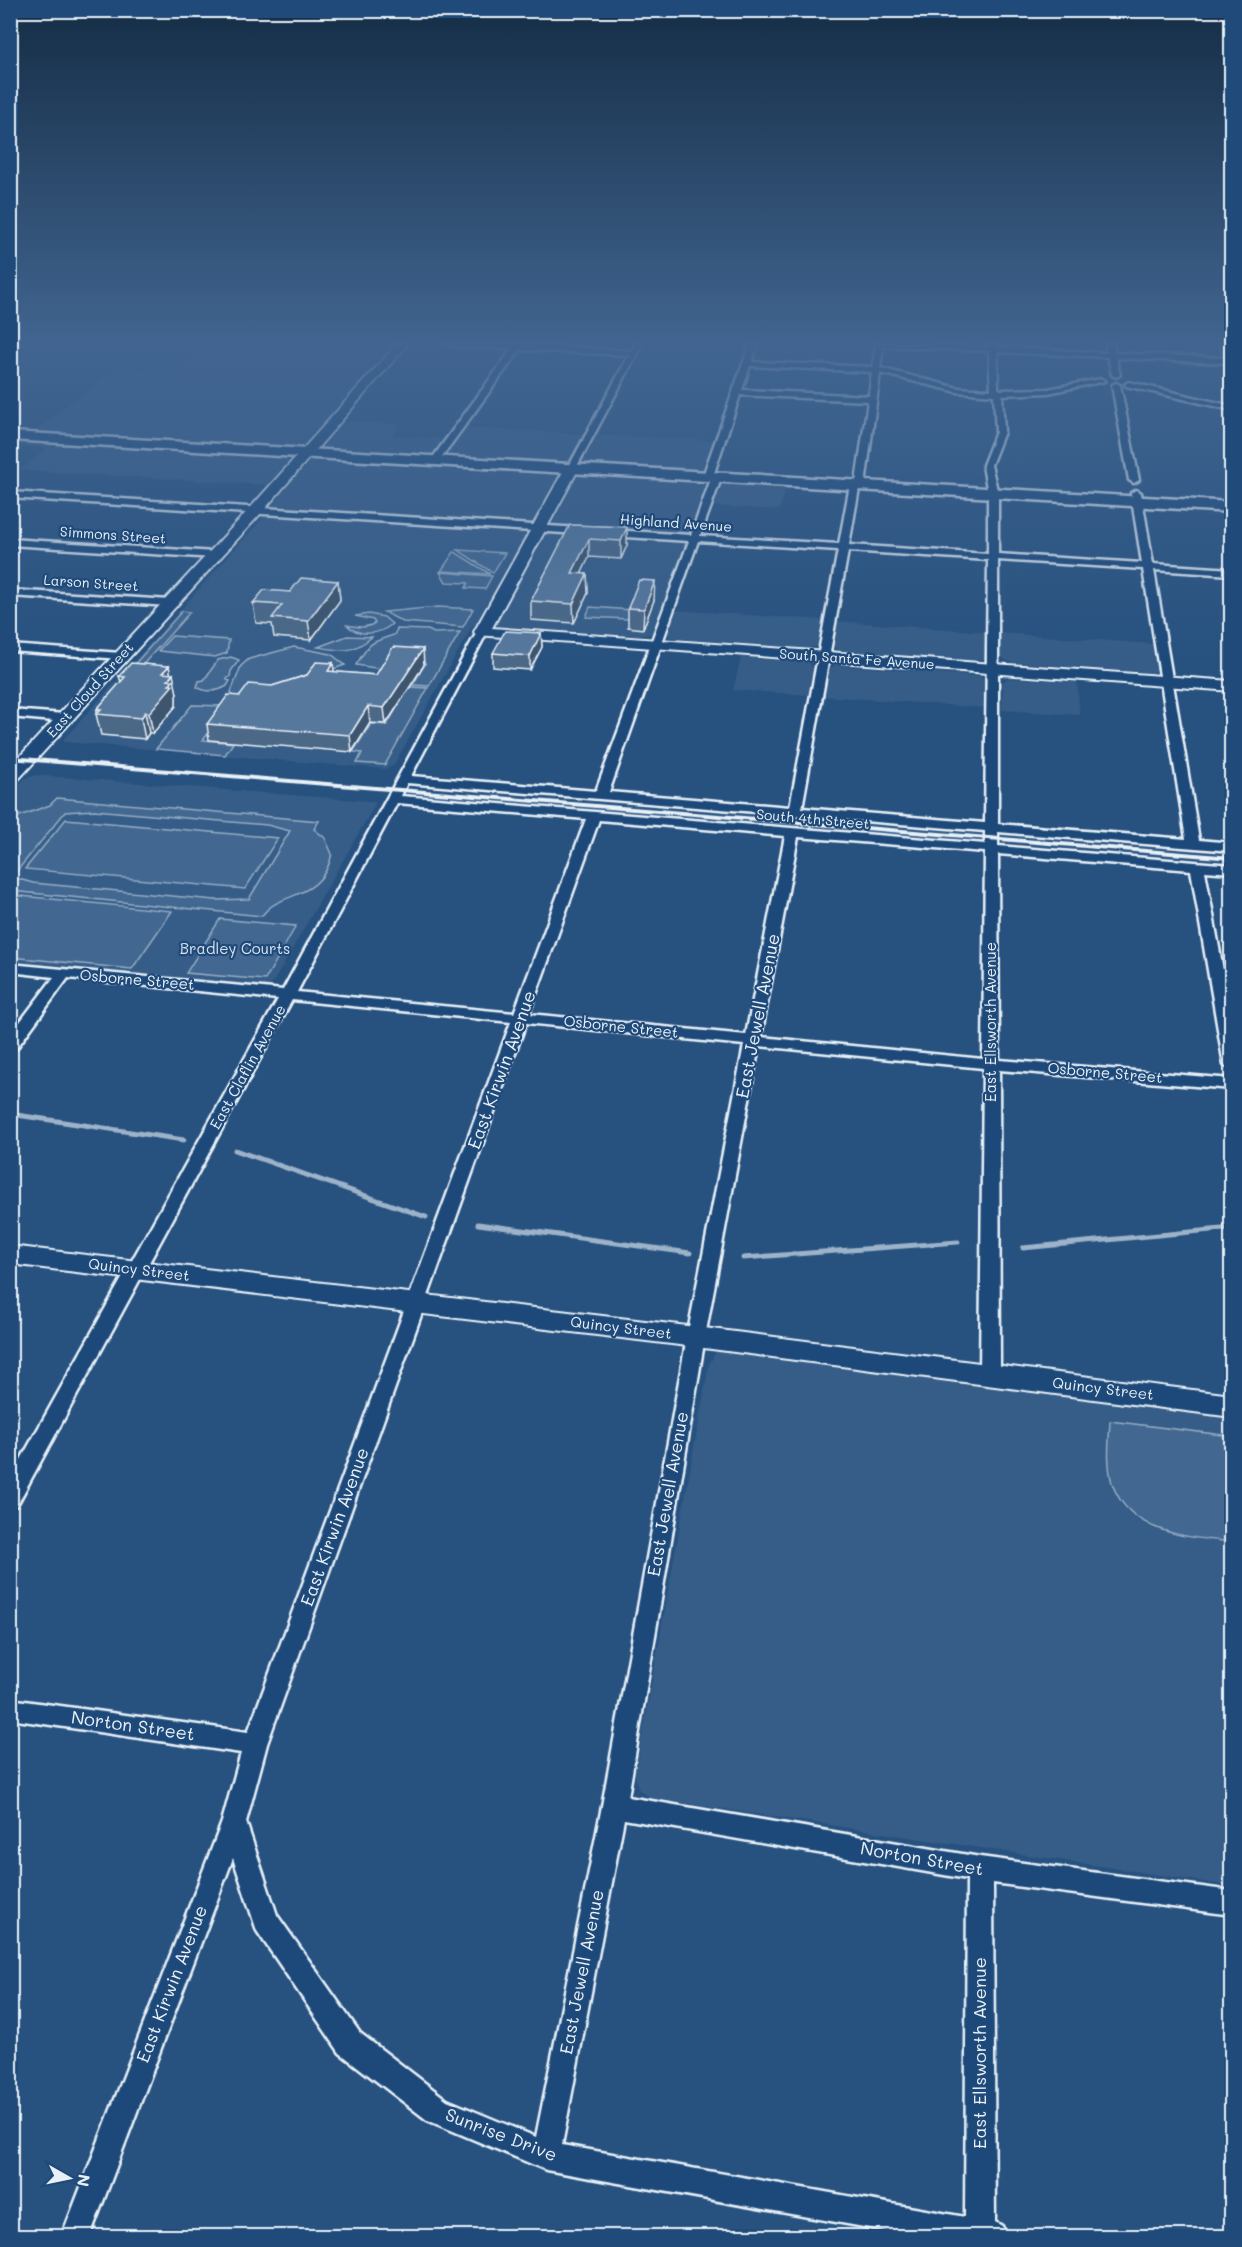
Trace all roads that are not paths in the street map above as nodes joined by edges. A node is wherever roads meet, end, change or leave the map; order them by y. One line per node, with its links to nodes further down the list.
1 (240, 449): 9 (main road)
2 (309, 449): 9 (main road, East Cloud Street)
3 (443, 449): 10 (street)
4 (582, 449): 11 (street)
5 (721, 449): 12 (street)
6 (864, 449): 14 (street, East Jewell Avenue)
7 (993, 449): 15 (street, East Ellsworth Avenue)
8 (1128, 449): 13 (street)
9 (306, 452): 10 (main road); 19 (main road, East Cloud Street)
10 (435, 460): 11 (main road)
11 (572, 468): 12 (main road); 20 (main road)
12 (713, 476): 14 (main road); 21 (street)
13 (1134, 480): 17 (street); 17 (street)
14 (858, 485): 15 (main road); 23 (street, East Jewell Avenue)
15 (993, 494): 17 (main road); 25 (street, East Ellsworth Avenue)
16 (10, 495): 19 (street, Highland Avenue)
17 (1137, 497): 18 (main road); 26 (street)
18 (1232, 507)
19 (256, 509): 20 (street, Highland Avenue); 24 (main road, East Cloud Street)
20 (538, 528): 21 (street, Highland Avenue); 30 (main road)
21 (694, 538): 23 (street, Highland Avenue); 31 (street)
22 (10, 542): 24 (street, Simmons Street)
23 (844, 547): 25 (street, Highland Avenue); 34 (street, East Jewell Avenue)
24 (215, 555): 29 (main road, East Cloud Street)
25 (992, 557): 26 (street, Highland Avenue); 35 (street, East Ellsworth Avenue)
26 (1148, 567): 27 (street, Highland Avenue); 36 (street)
27 (1232, 572)
28 (10, 593): 29 (street, Larson Street)
29 (170, 603): 33 (main road, East Cloud Street)
30 (482, 632): 31 (main road, South Santa Fe Avenue); 41 (street, East Claflin Avenue)
31 (656, 644): 34 (main road, South Santa Fe Avenue); 42 (street)
32 (10, 648): 33 (street)
33 (121, 656): 39 (main road, East Cloud Street)
34 (822, 656): 35 (main road, South Santa Fe Avenue); 45 (street, East Jewell Avenue)
35 (991, 669): 36 (main road, South Santa Fe Avenue); 46 (street, East Ellsworth Avenue)
36 (1167, 681): 37 (main road, South Santa Fe Avenue); 47 (street)
37 (1232, 686)
38 (10, 713): 39 (street)
39 (64, 718): 40 (main road, East Cloud Street)
40 (10, 778)
41 (403, 779): 42 (street, South 4th Street); 43 (street, East Claflin Avenue)
42 (601, 796): 45 (street, South 4th Street)
43 (392, 800): 44 (street, South 4th Street); 54 (street, East Claflin Avenue)
44 (594, 816): 45 (street, South 4th Street); 55 (street, East Kirwin Avenue)
45 (793, 822): 46 (street, South 4th Street); 49 (street, South 4th Street); 56 (street, East Jewell Avenue)
46 (991, 827): 47 (street, South 4th Street); 49 (street, East Ellsworth Avenue)
47 (1193, 844): 48 (street, South 4th Street)
48 (1232, 847)
49 (991, 849): 50 (street, South 4th Street); 58 (street, East Ellsworth Avenue)
50 (1197, 866): 51 (street, South 4th Street); 59 (street)
51 (1232, 869)
52 (10, 968): 53 (street, Osborne Street)
53 (64, 973): 54 (street, Osborne Street); 57 (street)
54 (288, 994): 55 (street, Osborne Street); 62 (street, East Claflin Avenue)
55 (522, 1017): 56 (street, Osborne Street); 63 (street, East Kirwin Avenue)
56 (753, 1042): 58 (street, Osborne Street); 64 (street, East Jewell Avenue)
57 (10, 1046)
58 (990, 1064): 60 (street, Osborne Street); 65 (street, East Ellsworth Avenue)
59 (1232, 1065)
60 (1232, 1084)
61 (10, 1255): 62 (main road, Quincy Street)
62 (137, 1270): 63 (main road, Quincy Street); 67 (street, East Claflin Avenue)
63 (417, 1304): 64 (main road, Quincy Street); 69 (street, East Kirwin Avenue)
64 (696, 1337): 65 (main road, Quincy Street); 70 (street, East Jewell Avenue)
65 (990, 1374): 66 (main road, Quincy Street)
66 (1232, 1406)
67 (10, 1499)
68 (10, 1709): 69 (street, Norton Street)
69 (255, 1744): 71 (street, East Kirwin Avenue)
70 (614, 1806): 72 (street, Norton Street); 74 (street, East Jewell Avenue)
71 (234, 1822): 74 (street, Sunrise Drive); 75 (street, East Kirwin Avenue)
72 (980, 1869): 73 (street, Norton Street); 76 (street, East Ellsworth Avenue)
73 (1232, 1903)
74 (546, 2156): 76 (street, Sunrise Drive)
75 (76, 2236)
76 (984, 2236)

